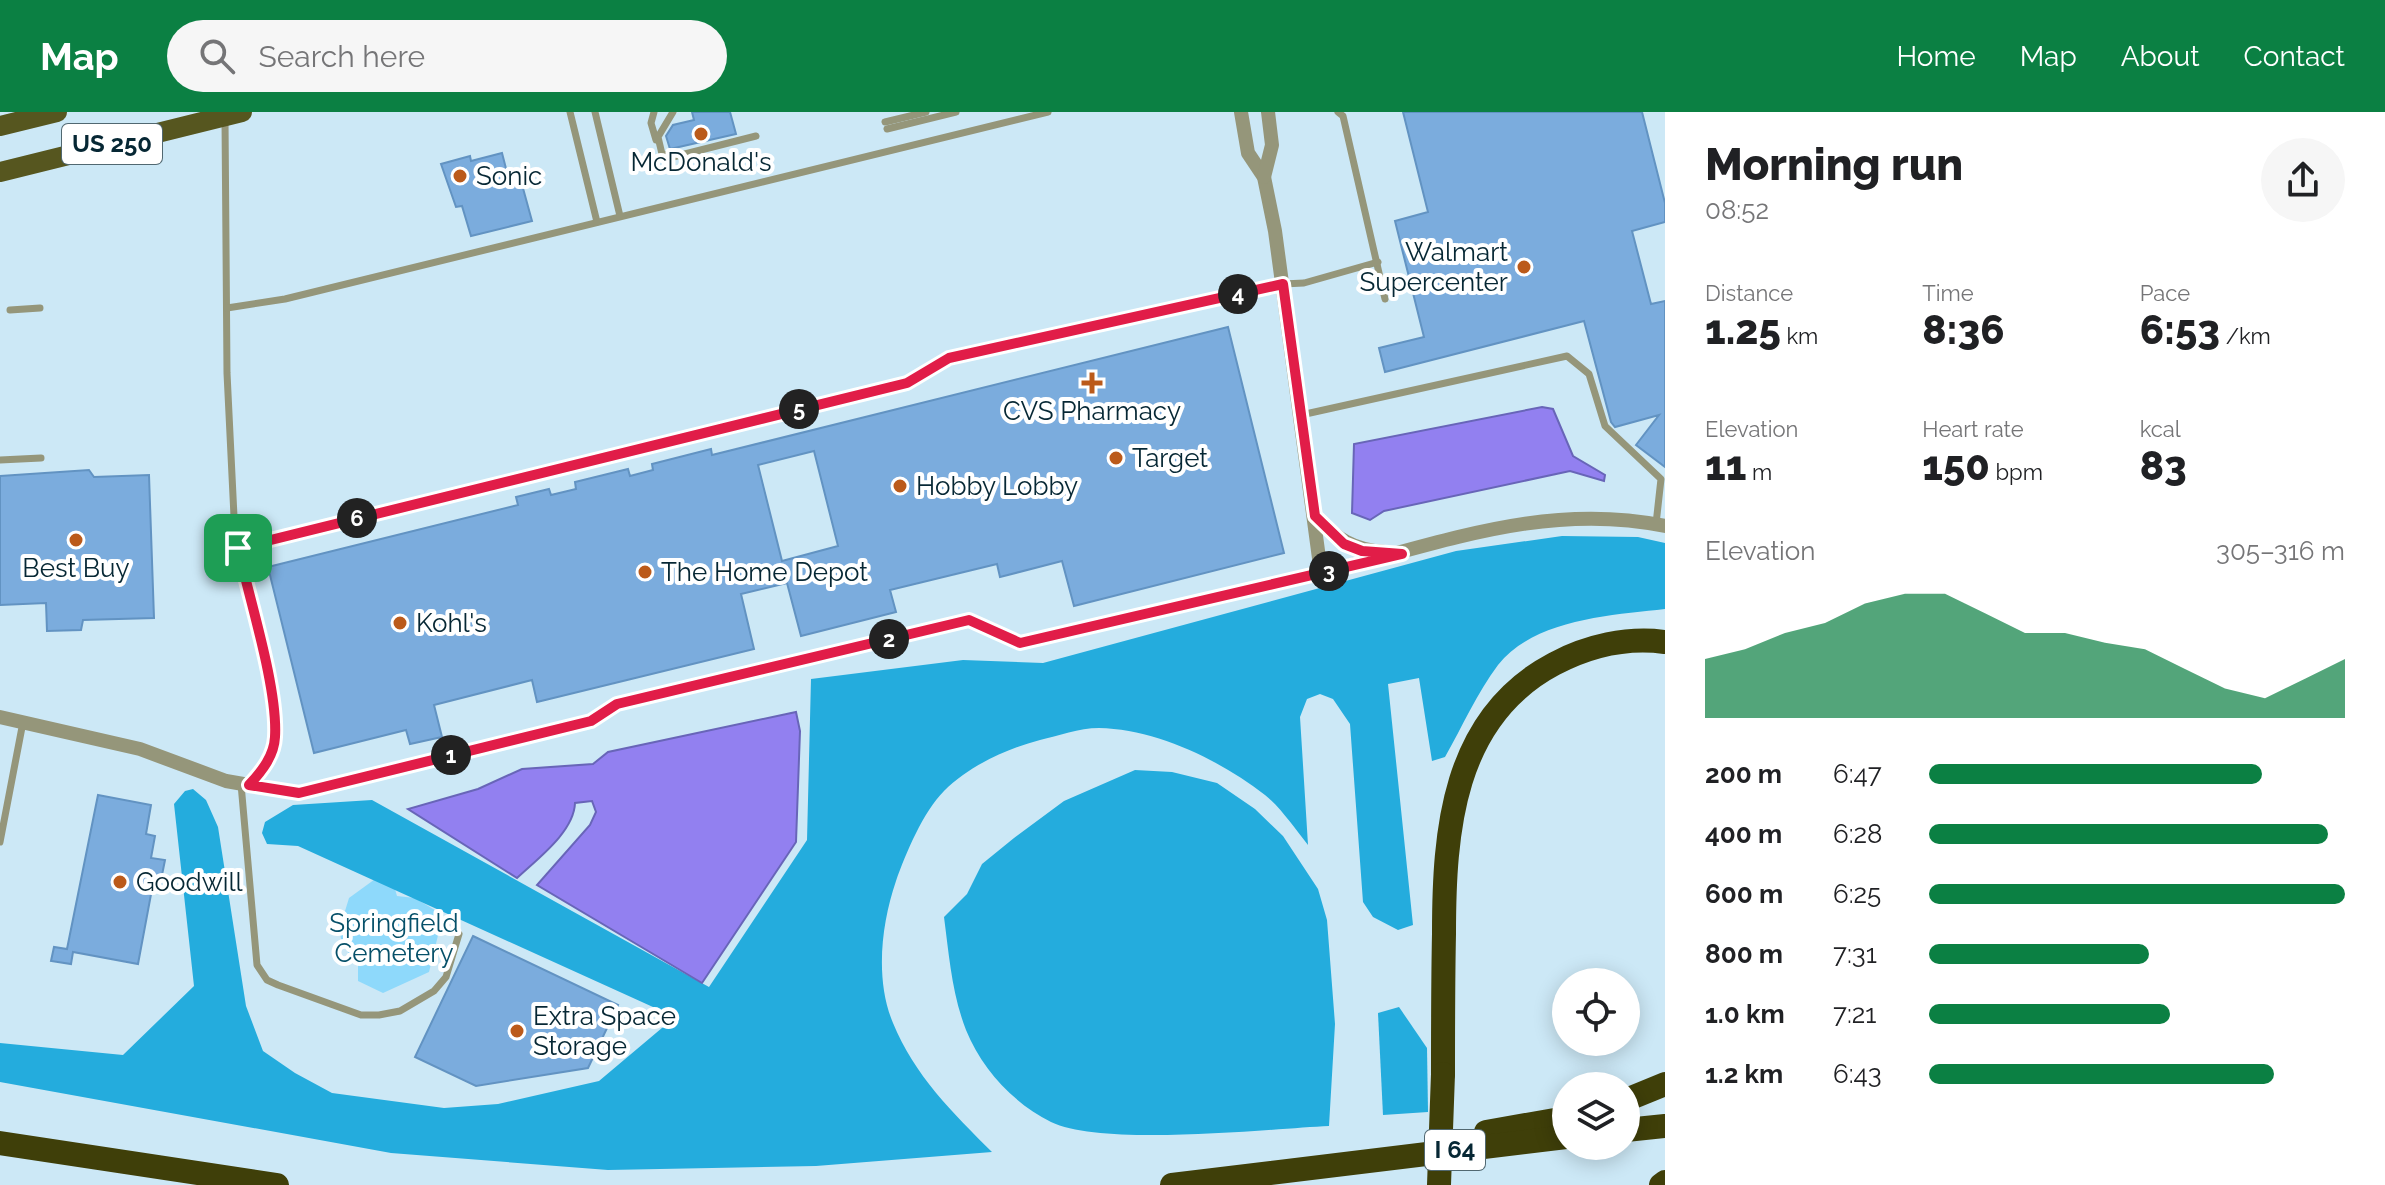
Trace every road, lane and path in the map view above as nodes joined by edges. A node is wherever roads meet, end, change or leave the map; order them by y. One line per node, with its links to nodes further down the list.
1 (57, 112): 13 (main road, US 250)
2 (570, 112): 19 (lane)
3 (595, 112): 18 (lane)
4 (654, 112): 15 (lane)
5 (673, 112): 15 (lane)
6 (926, 112): 7 (lane)
7 (956, 112)
8 (1048, 112): 18 (lane)
9 (1241, 112): 17 (street)
10 (1268, 112): 17 (street)
11 (1338, 112): 20 (lane)
12 (233, 114): 16 (main road, US 250); 24 (lane)
13 (0, 126)
14 (756, 136): 15 (lane)
15 (658, 147)
16 (0, 172)
17 (1264, 177): 21 (street)
18 (620, 216): 19 (lane)
19 (597, 222): 24 (lane)
20 (1378, 262): 21 (lane); 22 (lane)
21 (1283, 284): 26 (street); 31 (lane)
22 (1385, 299)
23 (40, 308): 25 (lane)
24 (227, 308): 31 (lane)
25 (10, 310)
26 (1301, 415): 29 (street); 30 (lane)
27 (41, 458): 28 (lane)
28 (0, 460)
29 (1315, 516): 32 (street); 33 (street)
30 (1661, 525): 32 (street)
31 (238, 548): 37 (lane)
32 (1402, 554): 33 (street)
33 (1321, 573): 37 (lane)
34 (1665, 642): 50 (highway, bridge)
35 (0, 717): 36 (street)
36 (23, 722): 37 (street); 38 (lane)
37 (245, 784): 39 (lane)
38 (0, 842)
39 (459, 934)
40 (1665, 1084): 41 (highway)
41 (1640, 1094)
42 (1552, 1121): 47 (highway)
43 (1665, 1126): 44 (highway)
44 (1640, 1129)
45 (1552, 1139): 47 (highway, I 64)
46 (0, 1143): 48 (highway)
47 (1344, 1163): 49 (highway, I 64)
48 (277, 1185)
49 (1172, 1185)
50 (1439, 1185)

